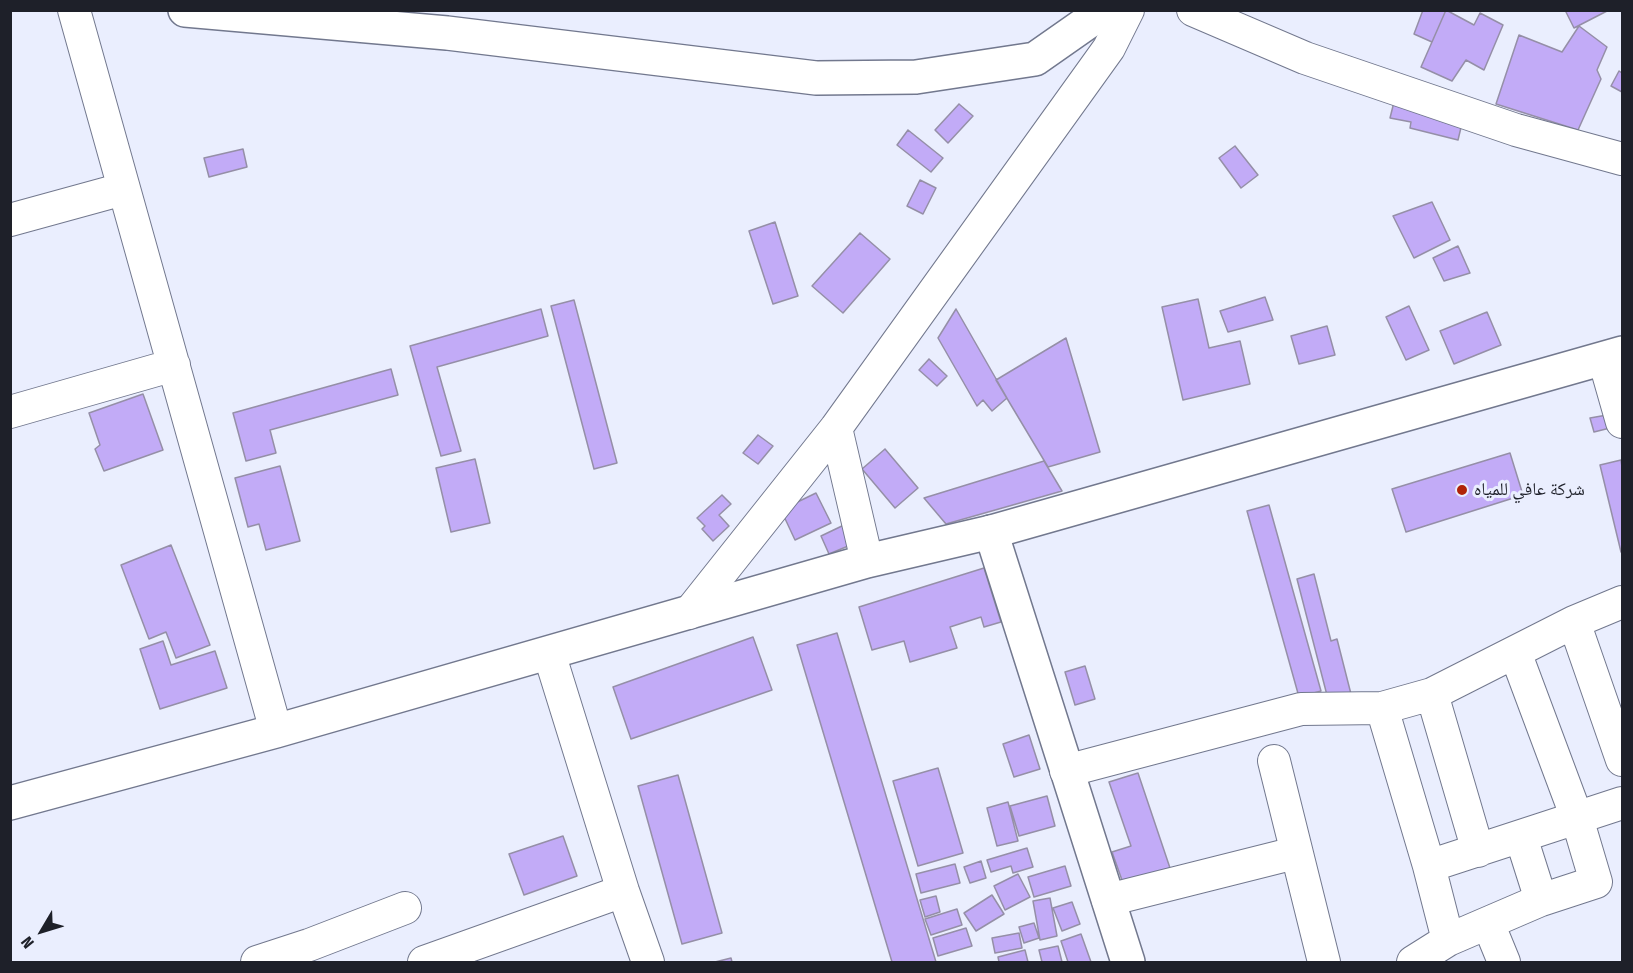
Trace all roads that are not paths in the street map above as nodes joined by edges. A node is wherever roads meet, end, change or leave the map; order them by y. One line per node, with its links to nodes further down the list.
1 (74, 10): 7 (street)
2 (184, 10): 3 (main road)
3 (1105, 10)
4 (1128, 10): 13 (street)
5 (1193, 10): 6 (street)
6 (1623, 159)
7 (123, 189): 8 (street); 10 (street)
8 (10, 220)
9 (1613, 356): 12 (street); 14 (main road)
10 (174, 365): 11 (street); 23 (street)
11 (10, 412)
12 (1623, 422)
13 (836, 428): 15 (street); 17 (street)
14 (991, 532): 15 (main road); 26 (main road)
15 (867, 561): 17 (main road)
16 (1623, 602): 18 (street)
17 (689, 613): 20 (main road)
18 (1574, 622): 19 (street); 24 (street)
19 (1515, 652): 21 (street); 29 (street)
20 (549, 653): 23 (main road); 34 (street)
21 (1432, 694): 22 (street); 31 (street)
22 (1382, 708): 26 (street); 33 (street)
23 (276, 731): 28 (main road)
24 (1623, 760)
25 (1274, 761): 32 (street)
26 (1066, 771): 35 (main road)
27 (1623, 802): 29 (street)
28 (10, 803)
29 (1577, 818): 30 (street); 36 (street)
30 (1521, 837): 31 (street); 36 (street)
31 (1478, 850): 33 (street)
32 (1295, 853): 35 (street); 46 (street)
33 (1429, 866): 39 (street)
34 (623, 891): 43 (street); 44 (street)
35 (1108, 900): 45 (main road)
36 (1541, 900): 38 (street)
37 (405, 908): 40 (street)
38 (1488, 923): 39 (street); 47 (street)
39 (1448, 940): 41 (street)
40 (312, 954): 42 (street)
41 (1418, 961)
42 (257, 963)
43 (424, 963)
44 (648, 963)
45 (1128, 963)
46 (1324, 963)
47 (1504, 963)

